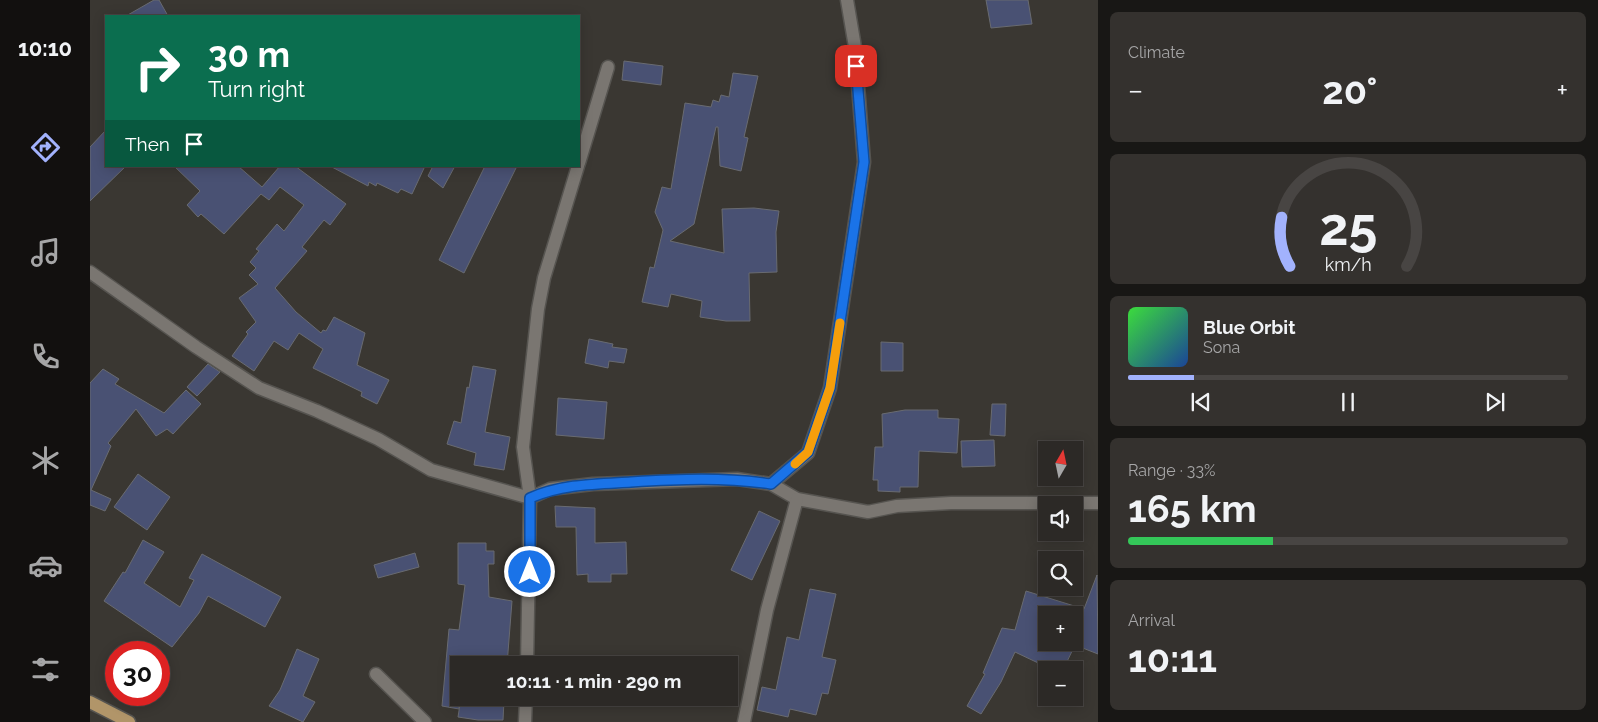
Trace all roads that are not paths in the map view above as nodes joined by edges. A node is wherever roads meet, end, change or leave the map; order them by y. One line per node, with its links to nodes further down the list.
1 (847, 0): 6 (street)
2 (608, 67): 3 (street)
3 (580, 158)
4 (577, 167): 7 (street)
5 (90, 272): 7 (street)
6 (771, 484): 7 (street); 8 (street)
7 (530, 498): 10 (street)
8 (796, 499): 9 (street); 17 (street)
9 (1098, 503)
10 (527, 656)
11 (376, 674): 15 (street)
12 (90, 702): 14 (main road)
13 (526, 706): 16 (street)
14 (129, 722)
15 (425, 722)
16 (525, 722)
17 (744, 722)

